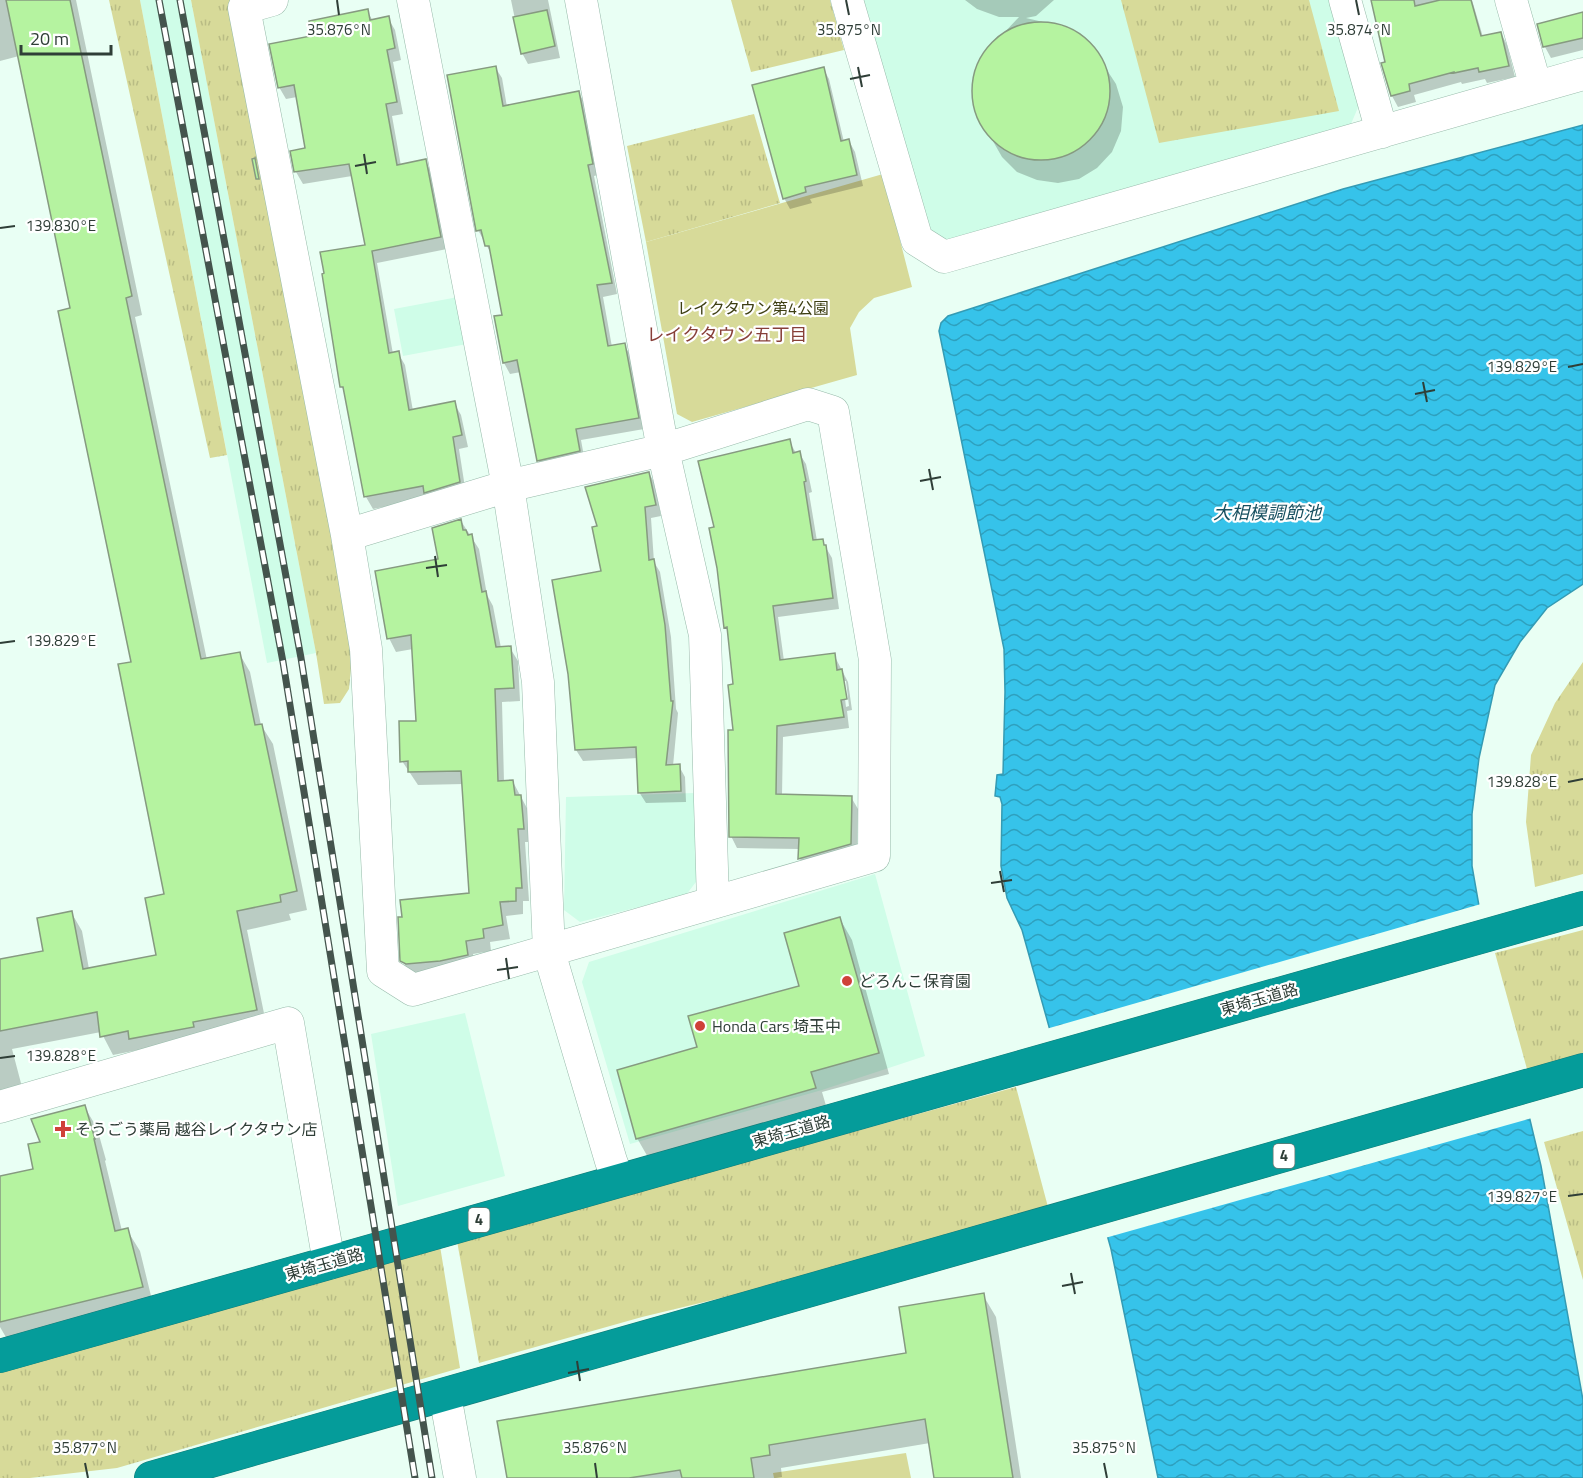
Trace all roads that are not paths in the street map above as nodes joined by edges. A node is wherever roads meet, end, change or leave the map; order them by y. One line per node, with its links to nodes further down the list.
1 (272, 0): 12 (street)
2 (413, 0): 11 (street)
3 (581, 0): 10 (street)
4 (847, 0): 9 (street)
5 (1345, 0): 9 (street)
6 (1511, 0): 8 (street)
7 (1583, 74): 8 (street)
8 (1536, 87): 9 (street)
9 (1382, 132)
10 (663, 450): 11 (street); 13 (street); 13 (street)
11 (508, 486): 12 (street); 15 (street)
12 (347, 535): 15 (street)
13 (713, 902): 15 (street)
14 (1583, 908): 18 (highway, 東埼玉道路 / 4)
15 (549, 952): 18 (street)
16 (1578, 1071): 21 (highway, 4)
17 (0, 1107): 19 (street)
18 (618, 1180): 19 (highway, 東埼玉道路 / 4)
19 (330, 1263): 20 (highway, 東埼玉道路 / 4)
20 (0, 1356)
21 (445, 1395): 22 (highway, 4); 23 (street)
22 (151, 1478)
23 (460, 1478)

